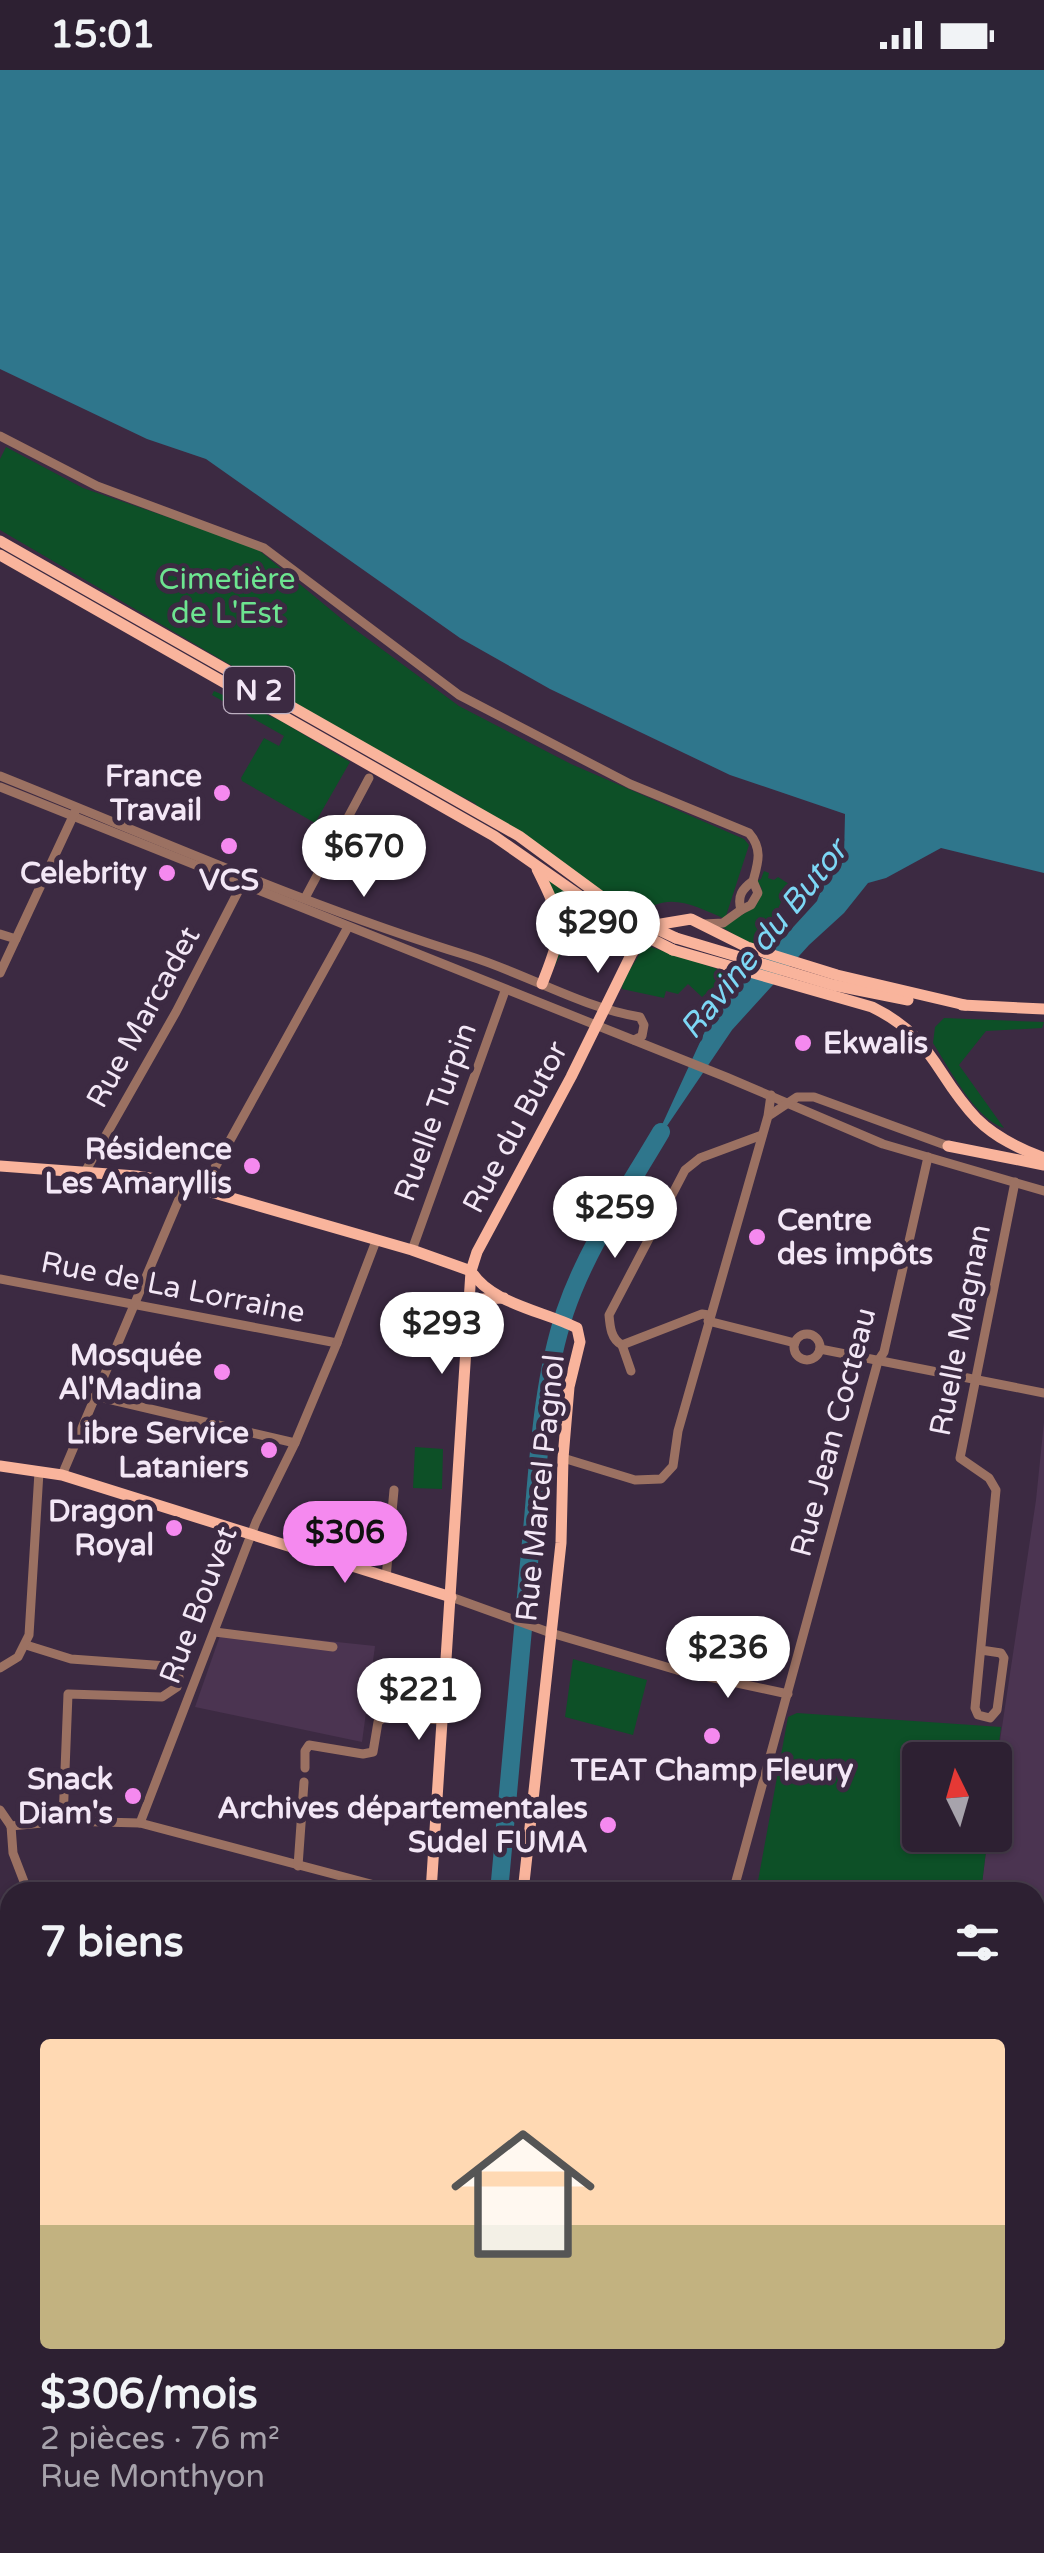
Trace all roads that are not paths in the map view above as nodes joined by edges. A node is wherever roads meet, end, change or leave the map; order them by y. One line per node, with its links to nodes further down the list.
1 (0, 436): 12 (street)
2 (0, 541): 11 (main road, N 2)
3 (0, 555): 8 (main road, N 2)
4 (0, 776): 7 (street)
5 (369, 778): 10 (street)
6 (0, 787): 7 (street)
7 (75, 812): 9 (street); 10 (street); 15 (street)
8 (535, 865): 11 (main road, N 2); 18 (main road)
9 (242, 884): 13 (street); 34 (street, Rue Marcadet)
10 (305, 898): 18 (street)
11 (620, 917): 16 (main road, N 2, bridge)
12 (702, 924): 19 (main road); 22 (main road, Rue du Butor)
13 (348, 927): 20 (street); 38 (street)
14 (0, 934): 15 (street)
15 (16, 939): 17 (street)
16 (675, 944): 19 (main road, N 2); 19 (main road, N 2)
17 (0, 973)
18 (542, 984): 21 (street); 22 (street)
19 (832, 985): 23 (main road); 32 (main road, N 2)
20 (505, 991): 21 (street); 40 (street, Ruelle Turpin)
21 (540, 1004): 24 (street)
22 (604, 1010): 24 (main road, Rue du Butor); 25 (street)
23 (1044, 1010)
24 (596, 1025): 25 (street); 41 (main road, Rue du Butor)
25 (631, 1040): 26 (street)
26 (771, 1095): 27 (street); 28 (street)
27 (786, 1102): 28 (street); 30 (street); 31 (street)
28 (768, 1116): 29 (street)
29 (762, 1135): 46 (street); 49 (street)
30 (948, 1146): 32 (main road)
31 (928, 1157): 35 (street); 51 (street, Rue Jean Cocteau)
32 (1044, 1162)
33 (0, 1166): 34 (main road)
34 (86, 1172): 36 (main road)
35 (1015, 1182): 37 (street); 53 (street, Ruelle Magnan)
36 (185, 1186): 38 (main road); 44 (street)
37 (1044, 1190)
38 (202, 1191): 39 (main road)
39 (376, 1241): 40 (main road); 48 (street, Rue Bouvet)
40 (412, 1250): 41 (main road)
41 (471, 1271): 43 (main road); 45 (main road, Rue du Butor)
42 (0, 1279): 44 (street, Rue de La Lorraine)
43 (504, 1298): 45 (main road); 57 (main road, Rue Marcel Pagnol)
44 (133, 1304): 48 (street, Rue de La Lorraine); 55 (street)
45 (468, 1309): 66 (main road, Rue du Butor)
46 (709, 1318): 47 (street); 49 (street); 59 (street)
47 (795, 1343): 50 (street); 50 (street)
48 (337, 1344): 56 (street, Rue Bouvet)
49 (622, 1345): 52 (street)
50 (820, 1349): 51 (street)
51 (878, 1361): 53 (street); 73 (street, Rue Jean Cocteau)
52 (632, 1370)
53 (974, 1380): 54 (street); 71 (street, Ruelle Magnan)
54 (1044, 1392)
55 (95, 1396): 56 (street); 62 (street)
56 (295, 1443): 64 (street, Rue Bouvet)
57 (563, 1458): 59 (street); 61 (main road, Rue Marcel Pagnol)
58 (0, 1466): 60 (main road)
59 (588, 1467): 61 (street)
60 (39, 1472): 62 (main road); 69 (street)
61 (562, 1474): 67 (main road, Rue Marcel Pagnol)
62 (62, 1475): 64 (main road)
63 (394, 1490): 65 (street)
64 (251, 1535): 65 (main road); 68 (street, Rue Bouvet)
65 (386, 1578): 66 (main road)
66 (451, 1597): 67 (street); 74 (main road, Rue du Butor)
67 (547, 1631): 73 (street); 85 (main road, Rue Marcel Pagnol)
68 (215, 1632): 70 (street); 79 (street, Rue Bouvet)
69 (26, 1645): 72 (street); 78 (street)
70 (333, 1648)
71 (981, 1650): 71 (street, Ruelle Magnan)
72 (0, 1668)
73 (788, 1694): 86 (street, Rue Jean Cocteau)
74 (441, 1720): 75 (street); 84 (main road, Rue du Butor)
75 (304, 1768)
76 (304, 1782): 81 (street)
77 (0, 1810): 80 (street)
78 (62, 1821): 79 (street); 80 (street)
79 (140, 1822): 81 (street)
80 (12, 1826): 82 (street)
81 (298, 1866): 83 (street)
82 (24, 1882)
83 (361, 1882)
84 (432, 1882)
85 (523, 1882)
86 (736, 1882)

